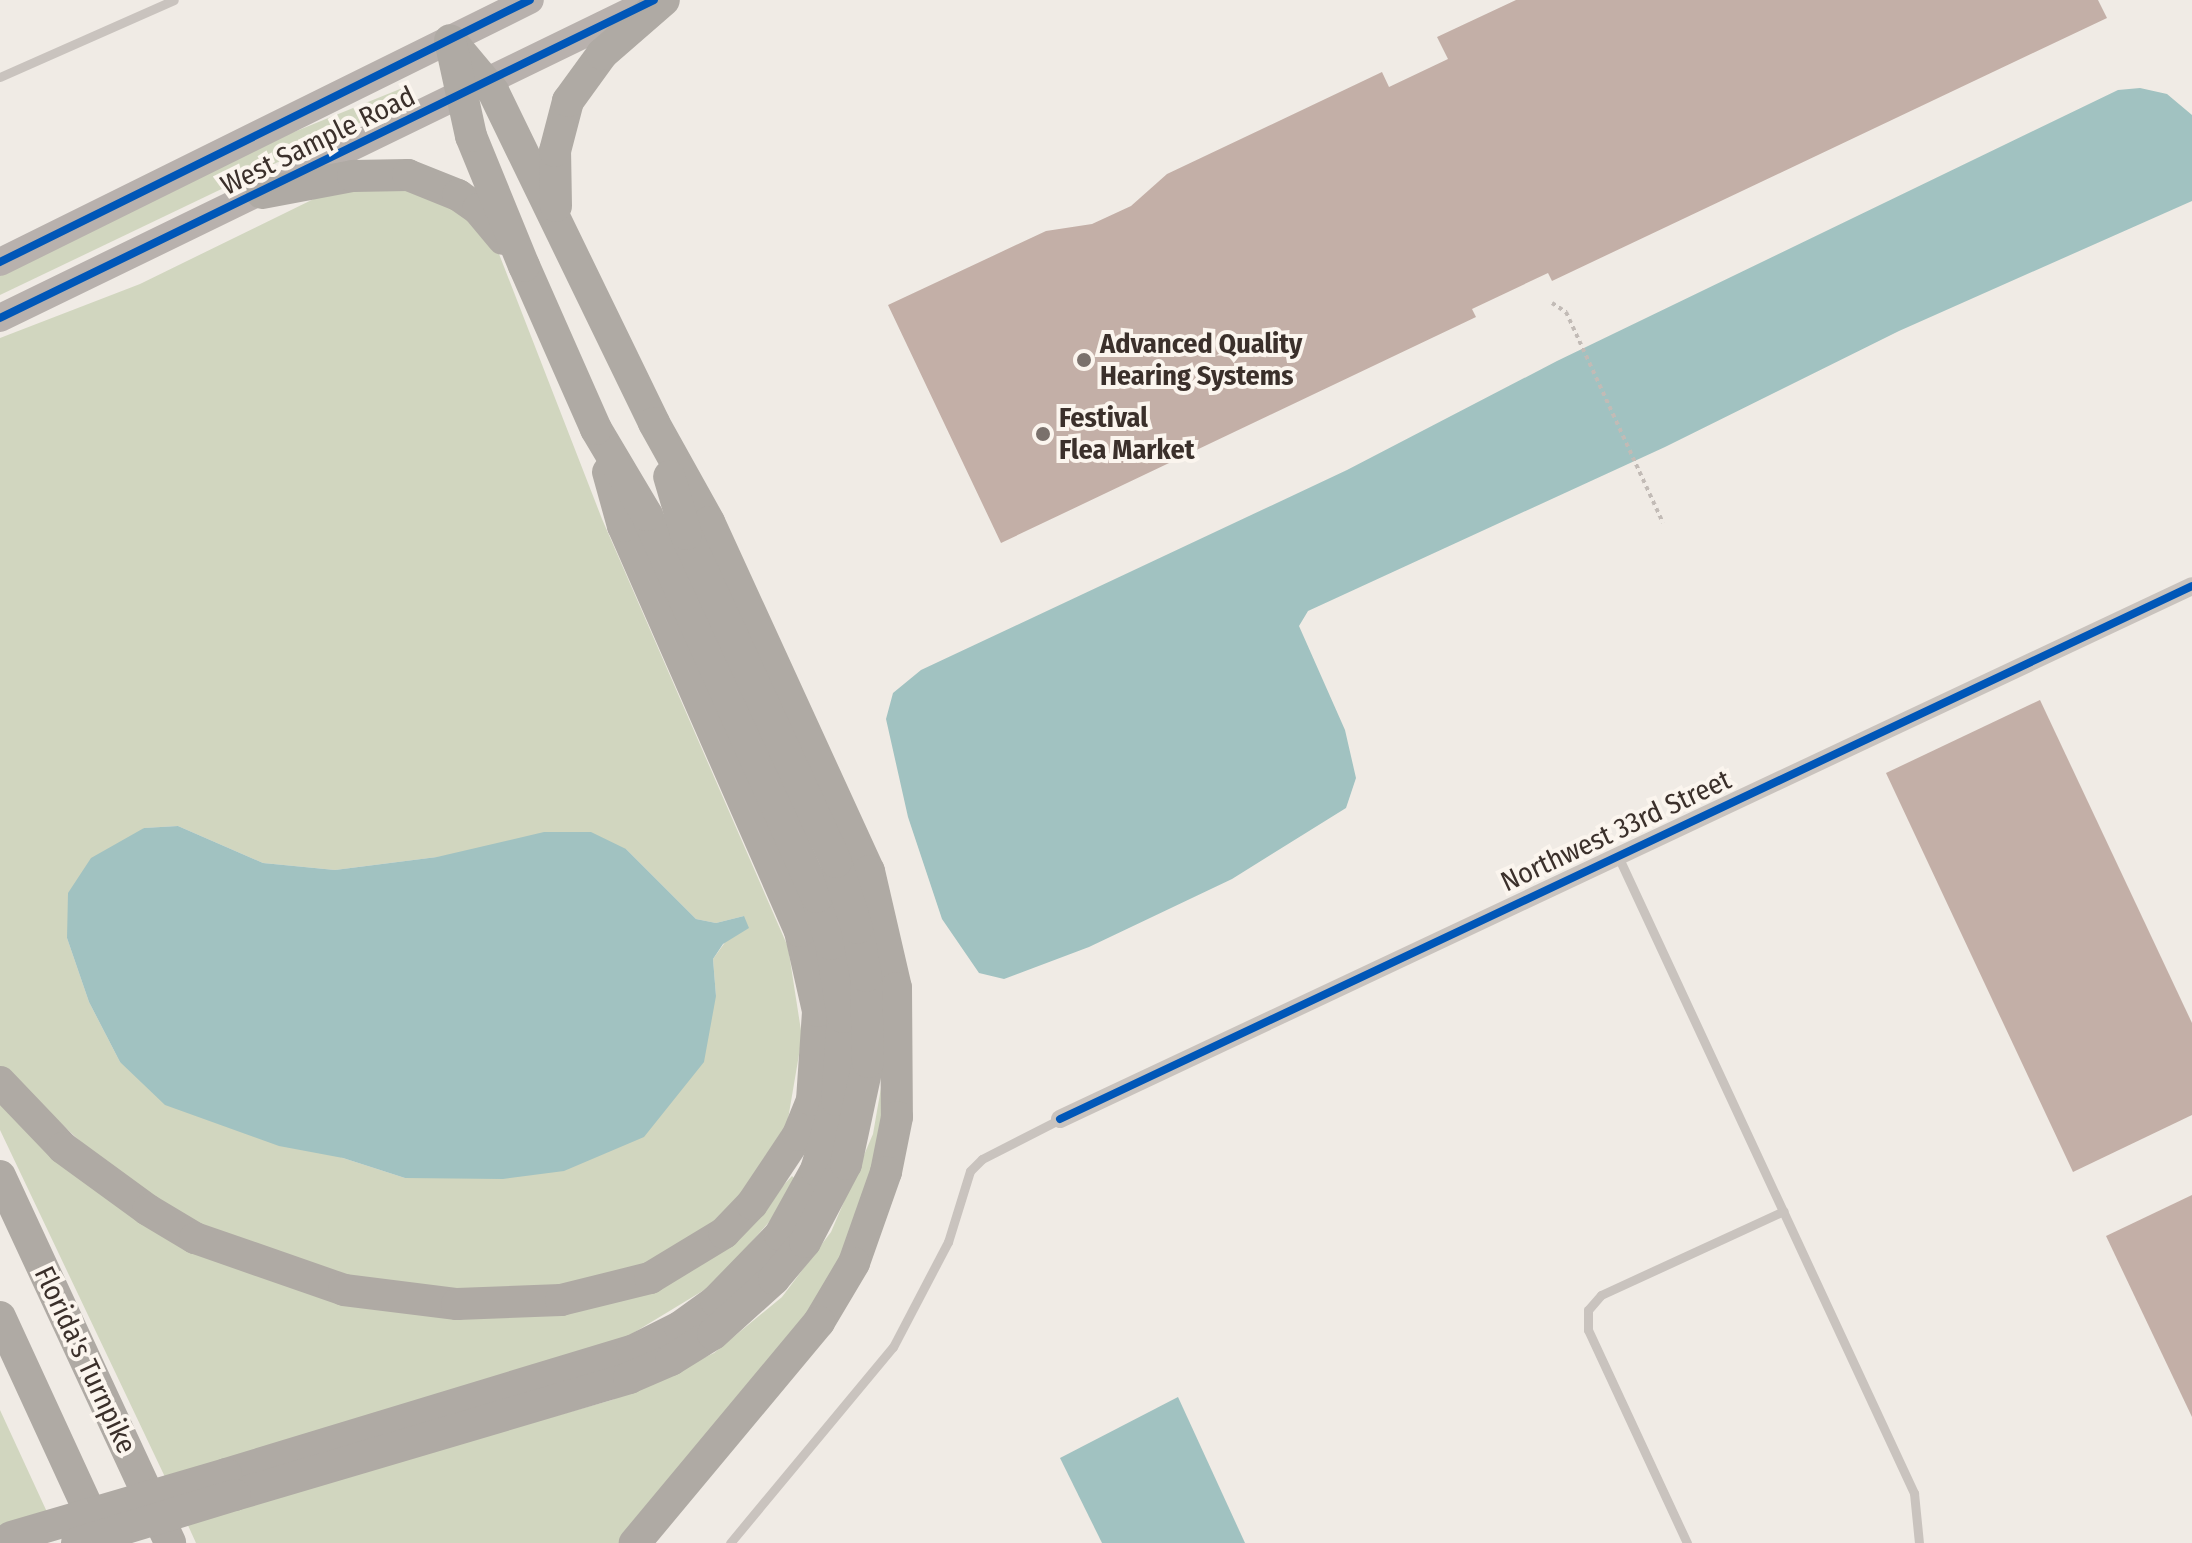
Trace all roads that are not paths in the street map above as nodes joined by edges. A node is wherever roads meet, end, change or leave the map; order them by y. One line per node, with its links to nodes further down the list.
1 (174, 0): 6 (lane)
2 (530, 0): 5 (main road, West Sample Road)
3 (654, 0): 7 (main road, West Sample Road)
4 (664, 0): 9 (highway)
5 (450, 40): 7 (highway); 10 (main road, West Sample Road)
6 (0, 77)
7 (474, 89): 8 (main road, West Sample Road); 9 (highway); 11 (highway)
8 (262, 193): 11 (highway); 12 (main road, West Sample Road)
9 (557, 213): 13 (highway)
10 (0, 262)
11 (524, 266): 14 (highway)
12 (0, 318)
13 (654, 423): 22 (highway); 28 (highway)
14 (596, 429): 17 (highway); 22 (highway)
15 (2192, 586): 16 (street, Northwest 33rd Street)
16 (1617, 854): 18 (street, Northwest 33rd Street); 20 (lane)
17 (0, 1082)
18 (1060, 1119): 29 (lane)
19 (0, 1176): 27 (highway, Florida's Turnpike)
20 (1784, 1211): 24 (lane); 30 (lane)
21 (0, 1317): 26 (highway, Florida's Turnpike)
22 (230, 1485): 23 (highway, bridge); 25 (highway, bridge)
23 (6, 1539)
24 (1916, 1542)
25 (77, 1543)
26 (104, 1543)
27 (170, 1543)
28 (635, 1543)
29 (730, 1543)
30 (1687, 1543)

